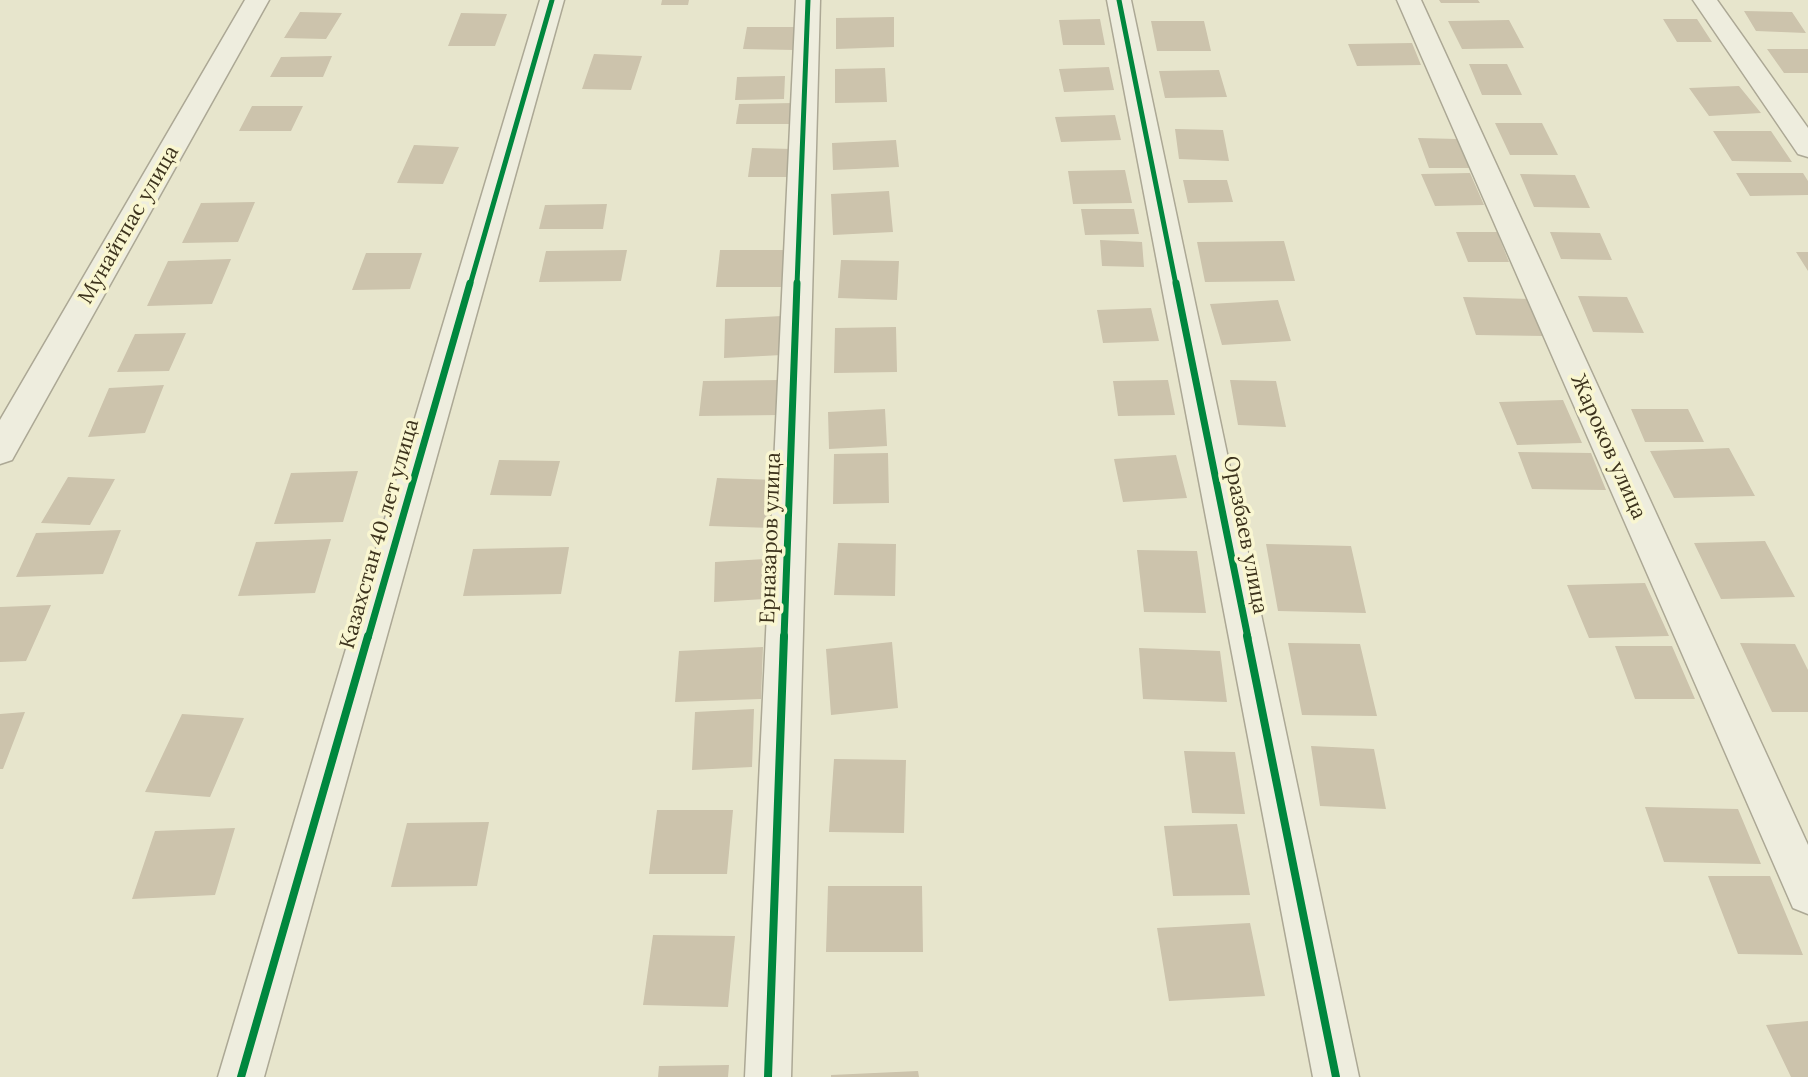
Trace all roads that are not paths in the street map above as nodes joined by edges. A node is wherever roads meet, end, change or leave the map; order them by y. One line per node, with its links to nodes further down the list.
1 (257, 0): 8 (street, Мунайтпас улица)
2 (552, 0): 10 (street, Казахстан 40 лет улица)
3 (808, 0): 11 (street, Ерназаров улица)
4 (1119, 0): 12 (street, Оразбаев улица)
5 (1409, 0): 9 (street, Жароков улица)
6 (1705, 0): 7 (street)
7 (1808, 148)
8 (0, 450)
9 (1808, 893)
10 (241, 1077)
11 (768, 1077)
12 (1336, 1077)

